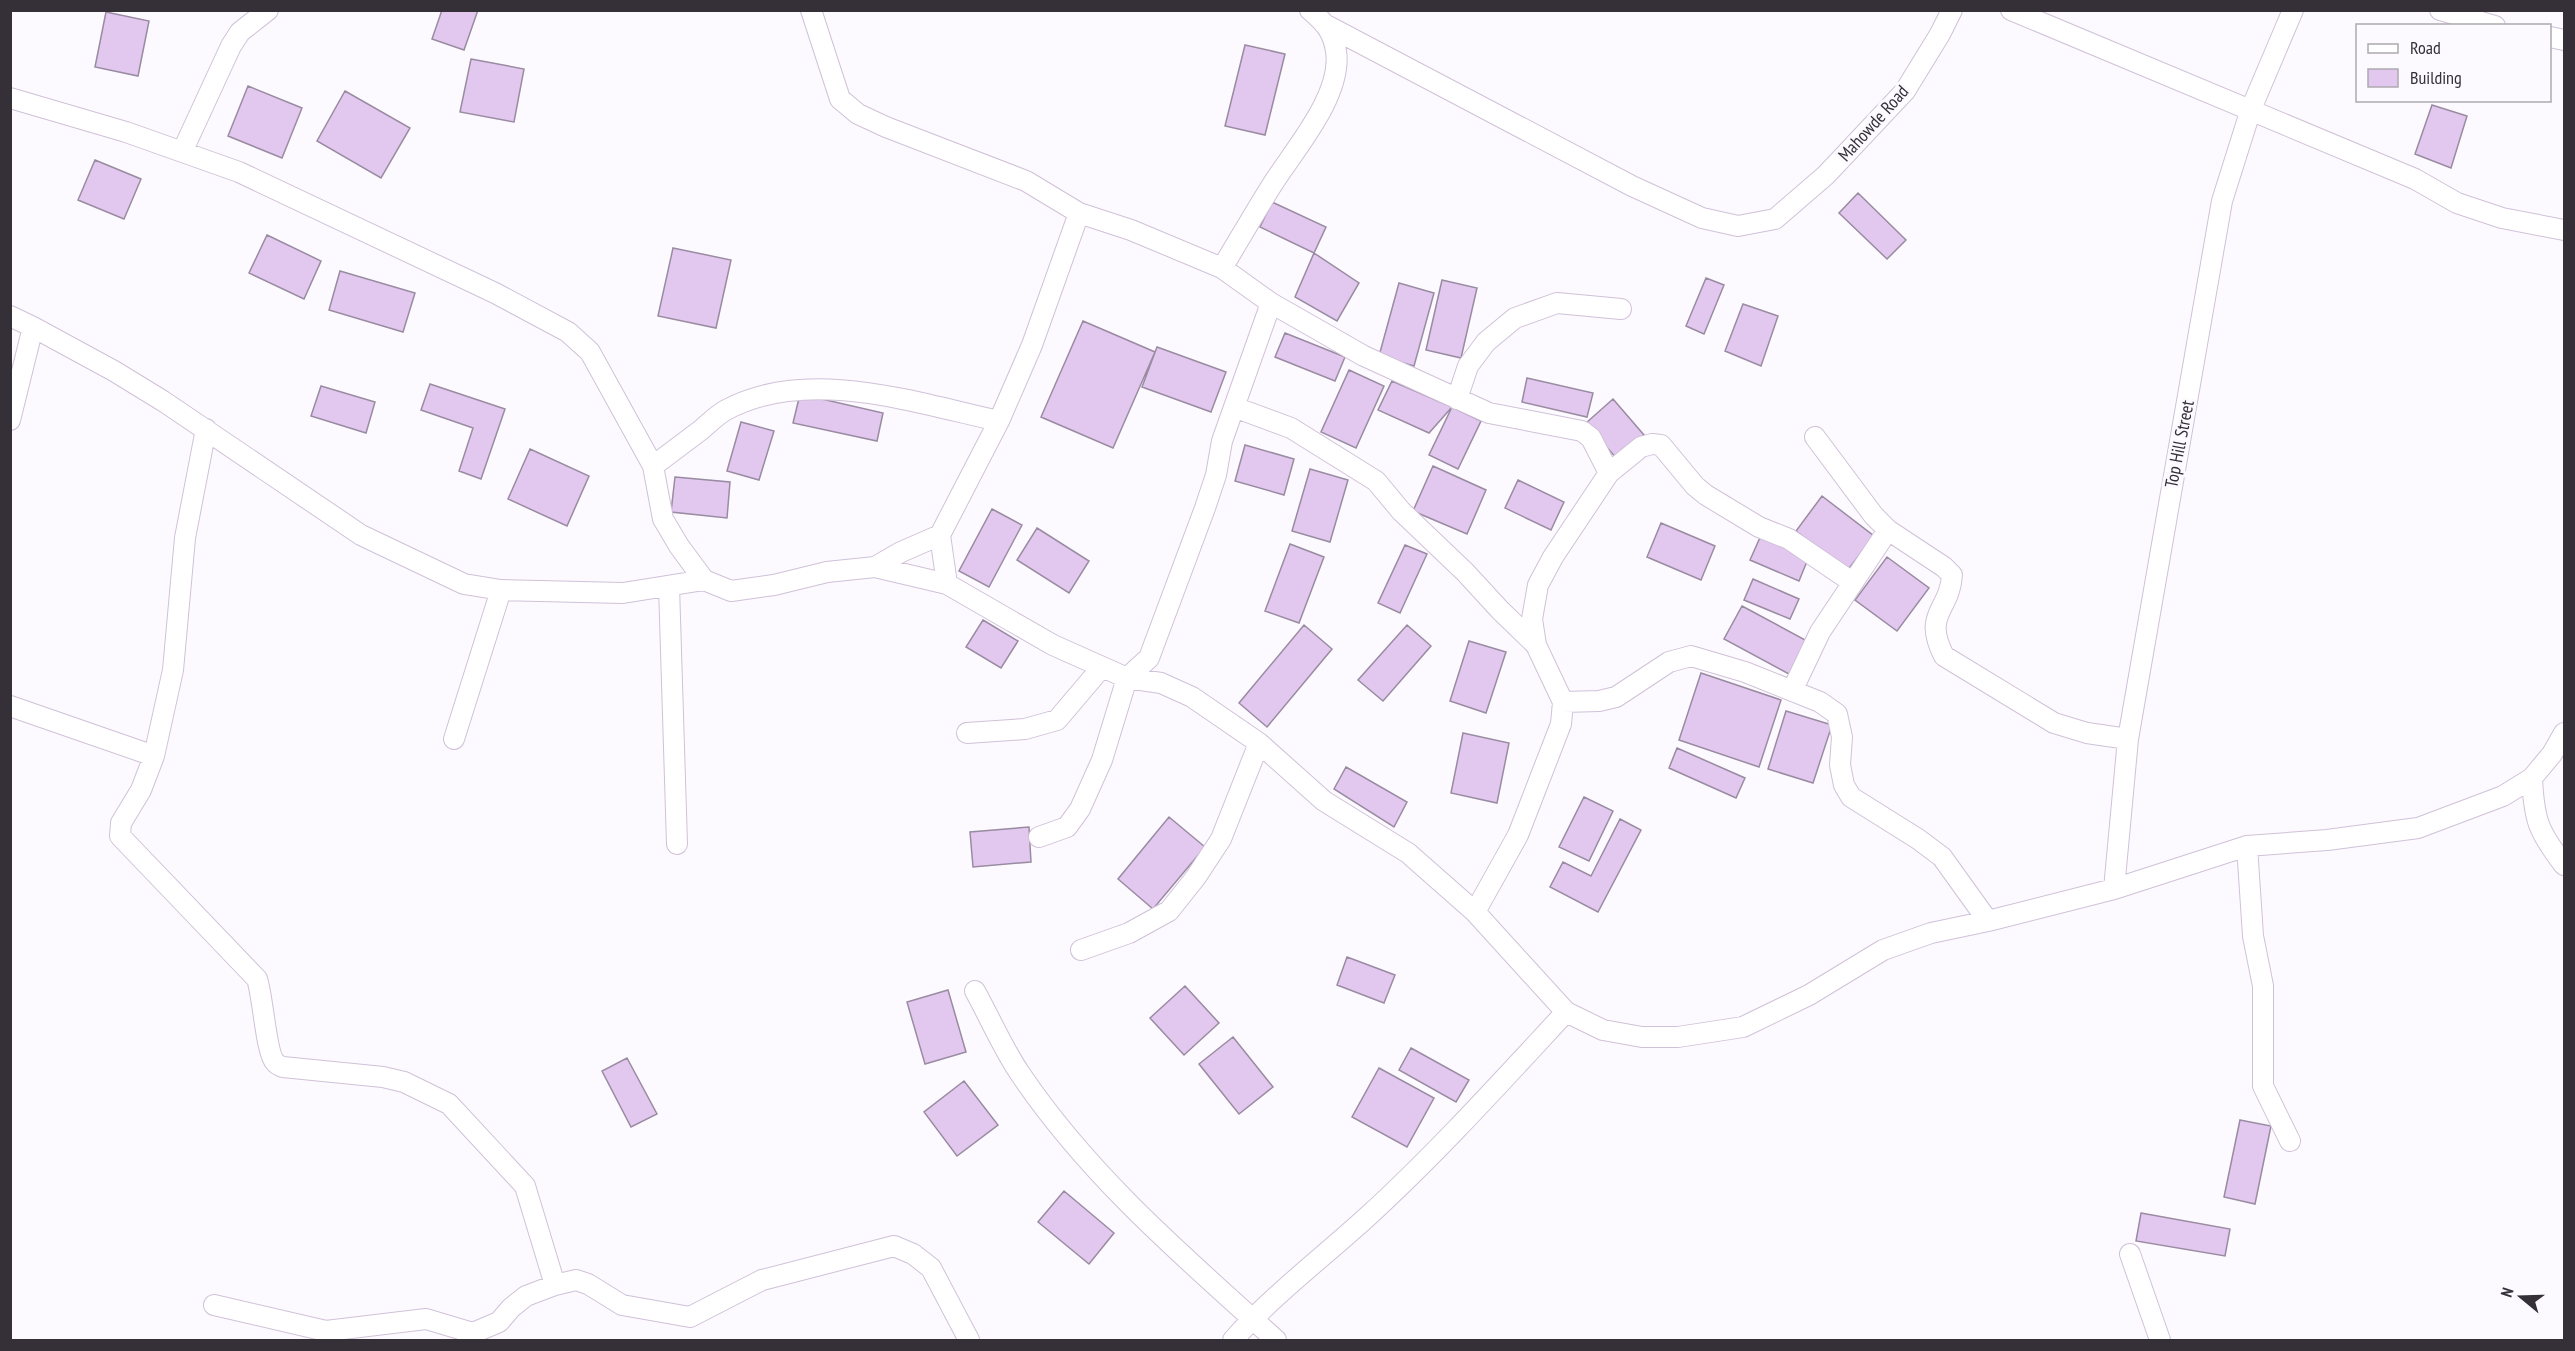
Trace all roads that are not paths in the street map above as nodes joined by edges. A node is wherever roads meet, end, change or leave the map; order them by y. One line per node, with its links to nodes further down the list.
1 (268, 10): 12 (street)
2 (811, 10): 13 (street)
3 (1310, 10): 9 (street)
4 (1952, 10): 9 (street, Mahowde Road)
5 (2012, 10): 11 (street)
6 (2293, 10): 11 (street, Top Hill Street)
7 (2440, 10): 8 (street)
8 (2488, 24)
9 (1328, 26): 15 (street)
10 (10, 98): 12 (street)
11 (2250, 109): 14 (street); 44 (street, Top Hill Street)
12 (183, 150): 26 (street)
13 (1079, 213): 15 (street); 23 (street)
14 (2565, 230)
15 (1222, 268): 16 (street)
16 (1271, 303): 20 (street); 21 (street)
17 (1621, 309): 20 (street)
18 (10, 316): 19 (street)
19 (33, 327): 22 (street); 24 (street)
20 (1457, 399): 27 (street)
21 (1234, 407): 36 (street); 38 (street)
22 (10, 420)
23 (999, 421): 26 (street); 29 (street)
24 (206, 429): 35 (street); 47 (street)
25 (1815, 437): 28 (street)
26 (653, 466): 31 (street)
27 (1609, 473): 32 (street); 36 (street)
28 (1888, 530): 32 (street); 44 (street)
29 (940, 535): 30 (street); 33 (street)
30 (875, 567): 31 (street); 33 (street)
31 (704, 580): 34 (street)
32 (1852, 582): 39 (street)
33 (947, 584): 37 (street)
34 (669, 586): 35 (street); 52 (street)
35 (501, 590): 45 (street)
36 (1536, 645): 40 (street)
37 (1102, 667): 38 (street); 42 (street)
38 (1127, 678): 46 (street); 51 (street)
39 (1792, 691): 40 (street); 57 (street)
40 (1563, 702): 56 (street)
41 (10, 706): 47 (street)
42 (967, 733)
43 (2565, 733): 48 (street)
44 (2128, 739): 55 (street, Top Hill Street)
45 (454, 740)
46 (1259, 743): 56 (street); 58 (street)
47 (154, 756): 63 (street)
48 (2532, 778): 49 (street); 50 (street)
49 (2503, 796): 50 (street); 53 (street)
50 (2534, 812): 54 (street)
51 (1039, 837)
52 (677, 844)
53 (2247, 846): 55 (street); 61 (street)
54 (2565, 865)
55 (2114, 889): 57 (street)
56 (1475, 912): 60 (street)
57 (1988, 921): 60 (street)
58 (1081, 950)
59 (975, 991): 65 (street)
60 (1566, 1012): 65 (street)
61 (2290, 1141)
62 (2130, 1254): 69 (street)
63 (555, 1285): 64 (street); 66 (street)
64 (214, 1305)
65 (1252, 1319): 67 (street); 68 (street)
66 (969, 1341)
67 (1233, 1341)
68 (1276, 1341)
69 (2160, 1341)

